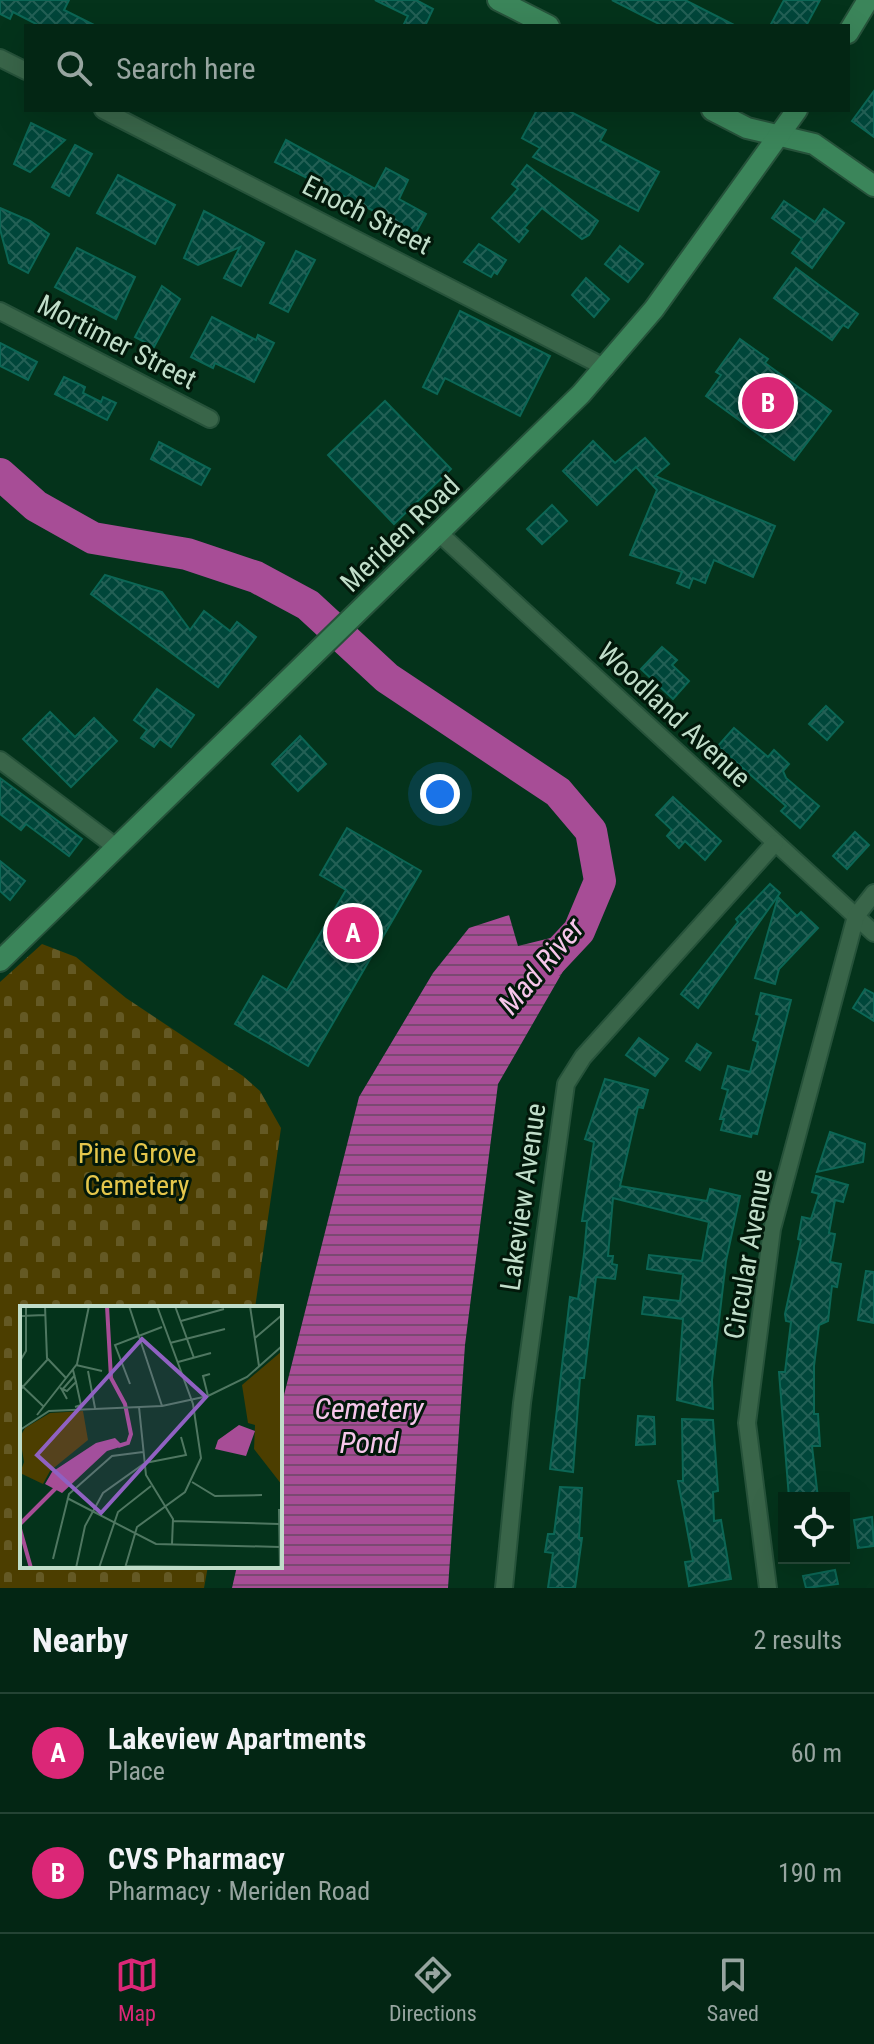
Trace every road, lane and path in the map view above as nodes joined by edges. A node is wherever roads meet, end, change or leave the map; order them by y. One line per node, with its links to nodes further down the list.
1 (498, 0): 3 (main road)
2 (868, 0): 4 (main road)
3 (545, 24)
4 (850, 30)
5 (0, 58): 6 (street)
6 (24, 70)
7 (107, 112): 13 (street, Enoch Street)
8 (716, 112): 10 (main road)
9 (796, 112): 10 (main road, Meriden Road)
10 (779, 135): 11 (main road); 13 (main road, Meriden Road)
11 (874, 186)
12 (0, 311): 14 (street, Mortimer Street)
13 (606, 368): 15 (main road, Meriden Road)
14 (210, 419)
15 (440, 534): 17 (street, Woodland Avenue); 18 (main road, Meriden Road)
16 (0, 760): 18 (street)
17 (775, 843): 20 (street, Woodland Avenue); 23 (street, Lakeview Avenue)
18 (116, 847): 22 (main road, Meriden Road)
19 (874, 893): 20 (street, Circular Avenue)
20 (856, 916): 21 (street, Woodland Avenue); 24 (street, Circular Avenue)
21 (874, 933)
22 (0, 961)
23 (504, 1588)
24 (768, 1588)

